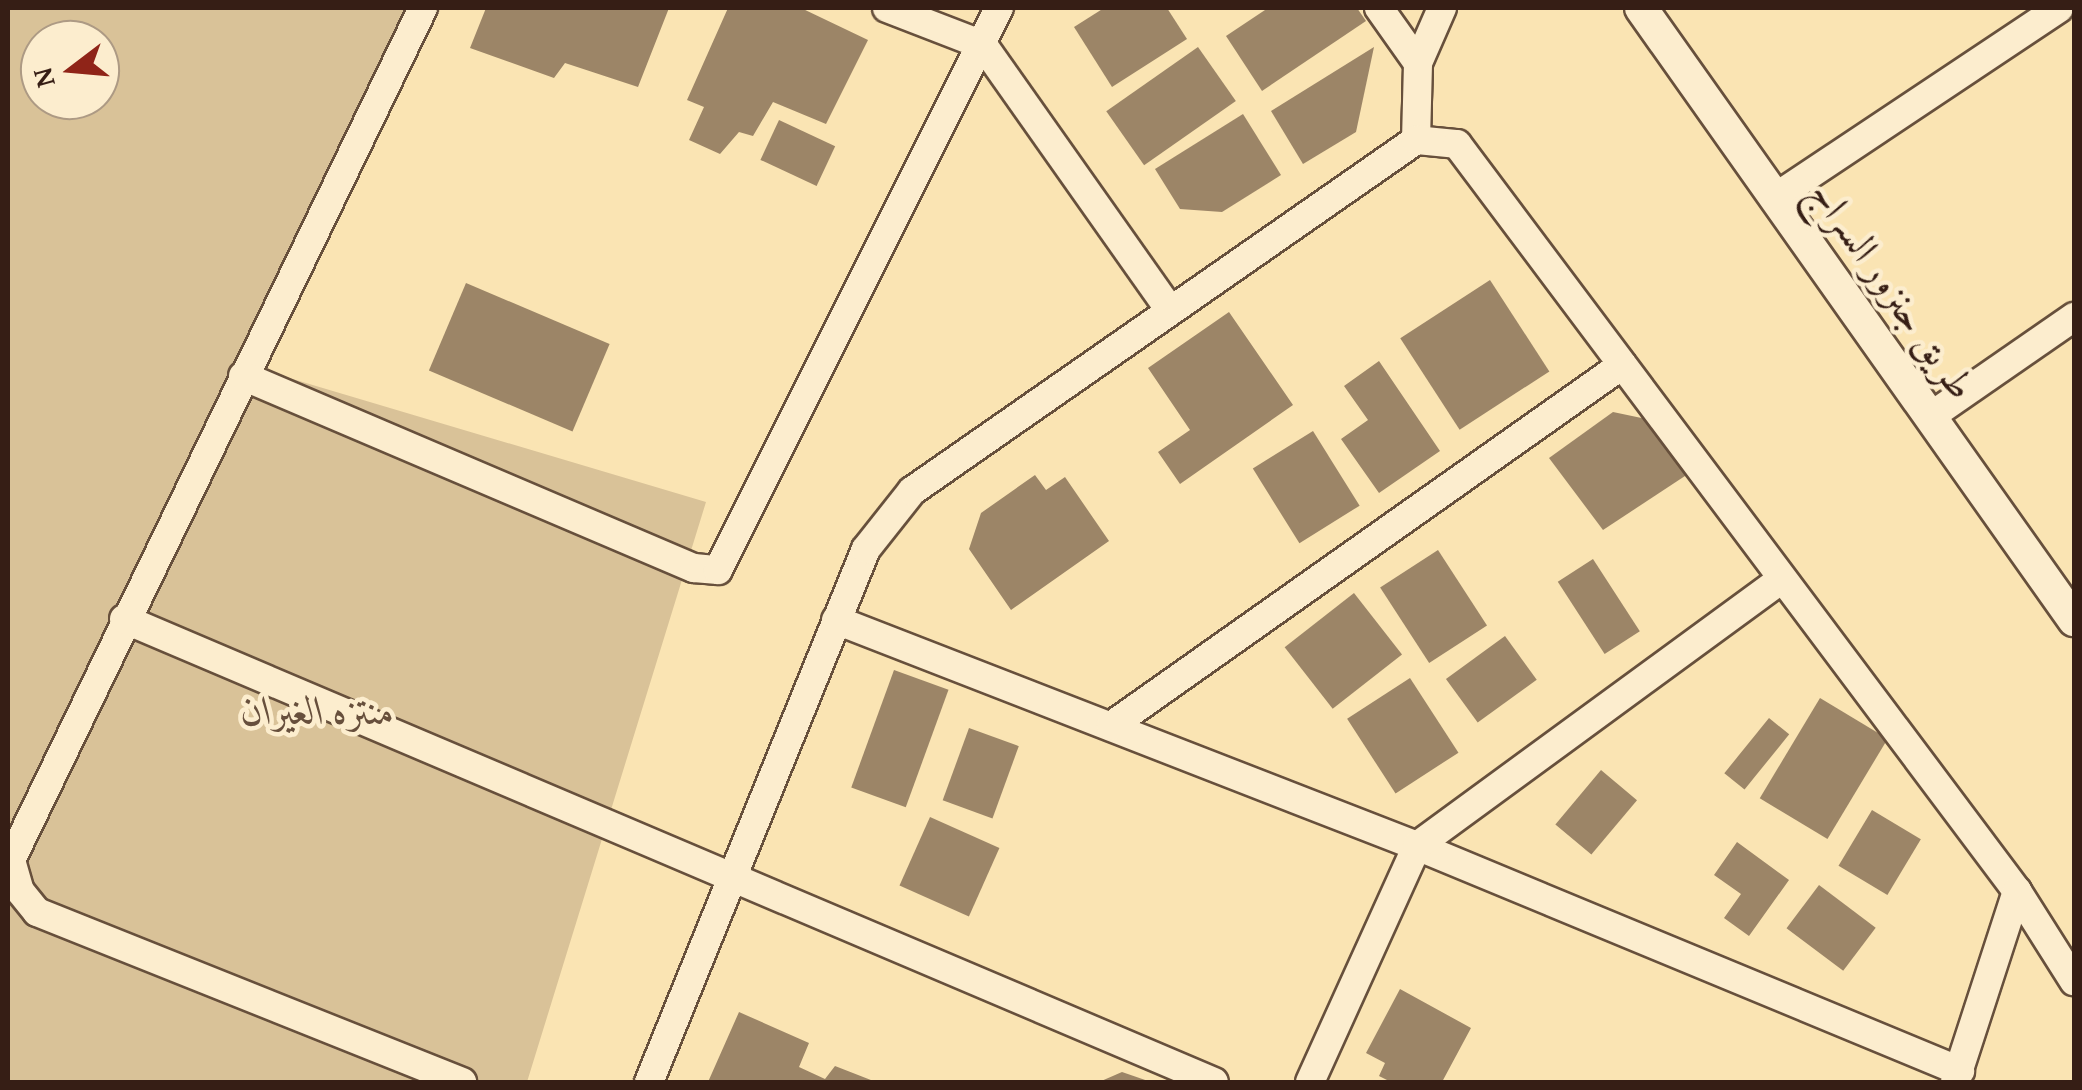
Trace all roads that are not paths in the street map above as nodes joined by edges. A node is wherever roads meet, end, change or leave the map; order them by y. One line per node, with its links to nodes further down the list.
1 (423, 8): 15 (street)
2 (888, 8): 8 (street)
3 (999, 8): 8 (street)
4 (1379, 8): 9 (street)
5 (1442, 8): 9 (street)
6 (1641, 8): 11 (street, طريق جنزور السراج)
7 (2059, 8): 11 (street)
8 (983, 45): 12 (street); 15 (street)
9 (1418, 63): 10 (street)
10 (1416, 140): 12 (street); 14 (street)
11 (1776, 197): 16 (street, طريق جنزور السراج)
12 (1170, 309): 19 (street)
13 (2074, 317): 16 (street)
14 (1622, 366): 17 (street); 21 (street)
15 (243, 376): 18 (street)
16 (1932, 416): 20 (street, طريق جنزور السراج)
17 (1780, 580): 22 (street); 24 (street)
18 (124, 619): 23 (street); 27 (street)
19 (836, 620): 21 (street); 23 (street)
20 (2074, 620)
21 (1111, 726): 22 (street)
22 (1417, 846): 26 (street); 30 (street)
23 (736, 882): 28 (street); 29 (street)
24 (2017, 891): 25 (street); 26 (street)
25 (2074, 981)
26 (1958, 1077)
27 (462, 1082)
28 (649, 1082)
29 (1214, 1082)
30 (1310, 1082)

